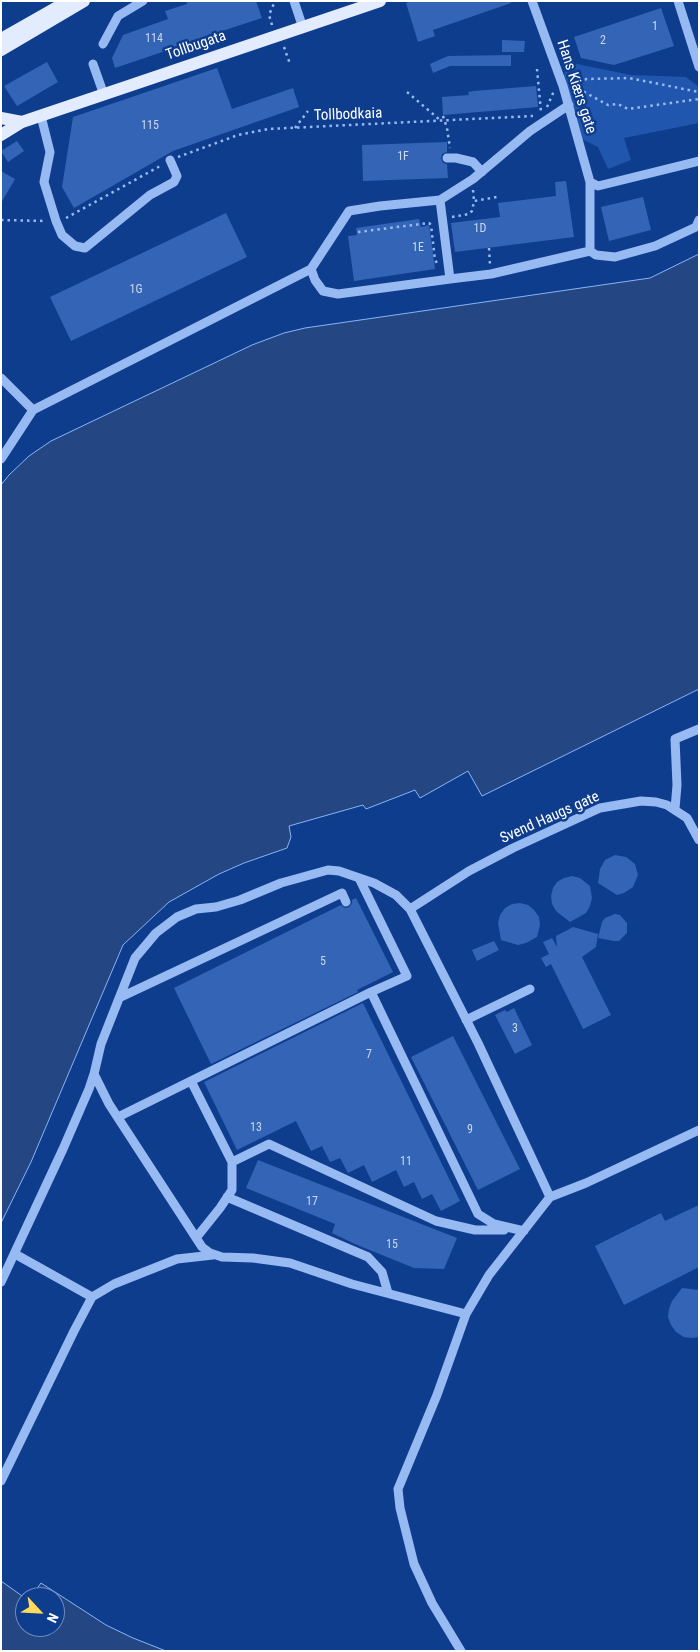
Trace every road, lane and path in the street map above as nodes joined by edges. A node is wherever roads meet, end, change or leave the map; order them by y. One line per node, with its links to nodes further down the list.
1 (68, 1): 11 (main road)
2 (84, 1): 13 (main road)
3 (143, 1): 12 (street)
4 (275, 1): 10 (path)
5 (294, 1): 9 (street)
6 (380, 1): 9 (main road, Tollbugata)
7 (532, 1): 18 (street, Hans Kiærs gate)
8 (678, 1): 16 (street)
9 (303, 28): 10 (main road, Tollbugata)
10 (273, 37): 15 (path); 21 (main road, Tollbugata)
11 (1, 39)
12 (103, 44)
13 (1, 50)
14 (93, 64): 21 (street)
15 (290, 64)
16 (699, 66)
17 (537, 69): 25 (path)
18 (563, 86): 20 (path); 22 (path); 23 (street, Hans Kiærs gate); 25 (path)
19 (407, 92): 29 (path)
20 (699, 92)
21 (104, 95): 26 (main road, Tollbugata)
22 (699, 99)
23 (569, 105): 36 (street); 37 (street, Hans Kiærs gate)
24 (308, 111): 31 (path)
25 (542, 114): 29 (path, Tollbodkaia)
26 (41, 116): 30 (main road, Tollbugata); 43 (street)
27 (442, 116): 29 (path)
28 (1, 118): 30 (main road, Tollbugata)
29 (443, 121): 31 (path, Tollbodkaia); 33 (path)
30 (22, 122): 32 (main road, Tollbugata)
31 (295, 128): 34 (path, Tollbodkaia)
32 (1, 135)
33 (452, 158): 36 (street)
34 (170, 160): 43 (path, Tollbodkaia); 43 (street)
35 (699, 161): 37 (street)
36 (482, 172): 39 (street)
37 (590, 182): 46 (street, Hans Kiærs gate)
38 (498, 197): 40 (path)
39 (440, 200): 40 (street); 48 (street)
40 (442, 218): 47 (street)
41 (1, 220): 43 (path, Tollbodkaia)
42 (699, 220): 46 (street)
43 (56, 221)
44 (358, 232): 47 (path)
45 (489, 248): 49 (path)
46 (590, 251): 49 (street)
47 (448, 262): 50 (street)
48 (311, 269): 50 (street); 52 (street)
49 (491, 274): 50 (street)
50 (450, 279)
51 (1, 378): 52 (street)
52 (33, 410): 53 (street)
53 (1, 459)
54 (699, 729): 55 (street)
55 (675, 808): 56 (street); 59 (street, Svend Haugs gate)
56 (699, 840)
57 (359, 878): 59 (street); 61 (street); 62 (street)
58 (346, 902): 62 (street)
59 (410, 909): 63 (street)
60 (530, 988): 63 (street)
61 (371, 992): 65 (street); 71 (street)
62 (121, 997): 64 (street)
63 (466, 1020): 70 (street)
64 (94, 1074): 66 (street); 73 (street)
65 (191, 1081): 66 (street); 68 (street)
66 (118, 1117): 72 (street)
67 (699, 1130): 70 (street)
68 (232, 1162): 69 (street); 71 (street)
69 (227, 1197): 72 (street); 76 (street)
70 (550, 1197): 71 (street)
71 (524, 1230): 78 (street)
72 (196, 1238): 74 (street)
73 (15, 1254): 75 (street); 77 (street)
74 (213, 1255): 76 (street); 77 (street)
75 (1, 1282)
76 (388, 1293): 78 (street)
77 (92, 1297): 79 (street)
78 (466, 1314): 80 (street)
79 (1, 1480)
80 (461, 1651)

